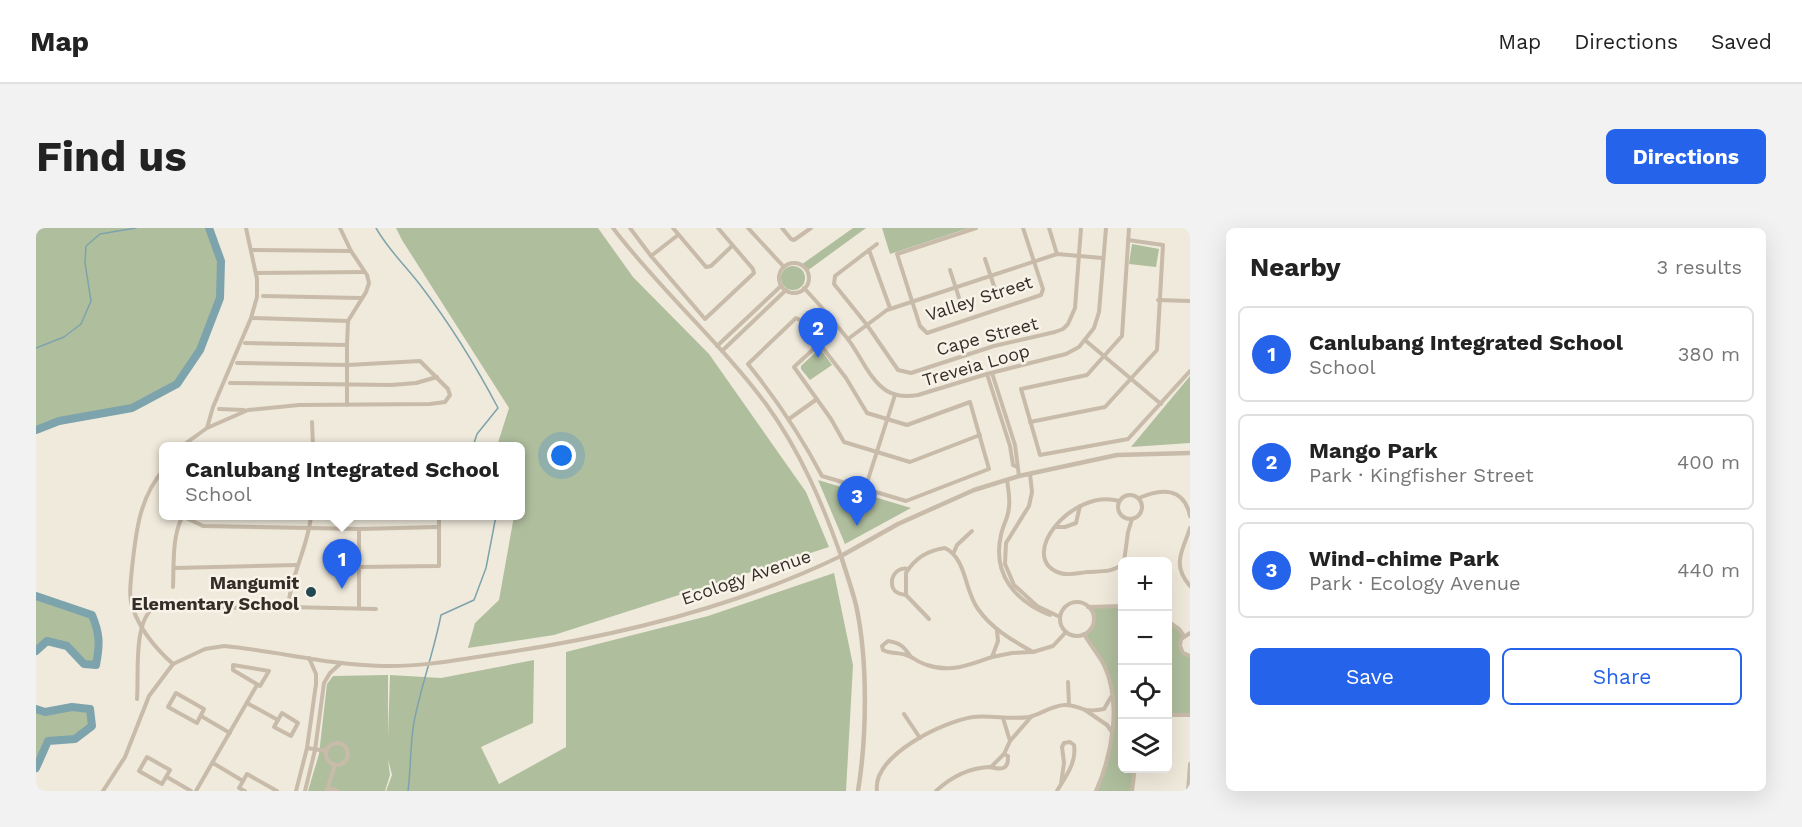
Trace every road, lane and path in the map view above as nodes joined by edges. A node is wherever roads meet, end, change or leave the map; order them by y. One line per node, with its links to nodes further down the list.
1 (246, 228): 20 (street)
2 (340, 228): 21 (street)
3 (613, 228): 56 (street)
4 (630, 228): 24 (street)
5 (673, 228): 16 (street)
6 (718, 228): 19 (street)
7 (748, 228): 29 (street)
8 (782, 228): 9 (street)
9 (811, 228)
10 (976, 228): 43 (street)
11 (1023, 228): 28 (street)
12 (1049, 228): 23 (street)
13 (1081, 228): 25 (street)
14 (1106, 228): 26 (street)
15 (1129, 228): 17 (street)
16 (678, 235): 19 (street); 24 (street)
17 (1128, 240): 41 (street); 58 (street)
18 (878, 244): 22 (street)
19 (732, 246): 24 (street)
20 (251, 250): 21 (street); 32 (street)
21 (351, 250): 31 (street)
22 (869, 250): 44 (street); 50 (street)
23 (1057, 254): 25 (street); 28 (street)
24 (651, 256)
25 (1078, 256): 26 (street); 50 (street, Cape Street)
26 (1102, 258): 52 (street)
27 (986, 259): 33 (street)
28 (1034, 262): 33 (street); 43 (street, Valley Street)
29 (784, 267): 34 (street); 35 (street)
30 (950, 270): 36 (street)
31 (365, 272): 32 (street); 39 (street)
32 (256, 273): 48 (street)
33 (991, 275): 36 (street); 40 (street)
34 (781, 285): 37 (street); 46 (street)
35 (804, 288): 37 (street); 51 (street)
36 (956, 288): 43 (street); 45 (street)
37 (786, 290): 47 (street)
38 (263, 296): 39 (street)
39 (362, 298): 49 (street)
40 (998, 298)
41 (1158, 300): 42 (street); 64 (street)
42 (1190, 300)
43 (912, 301): 44 (street)
44 (890, 308): 50 (street)
45 (963, 310)
46 (754, 311): 47 (street); 56 (street)
47 (759, 316): 57 (street)
48 (251, 318): 49 (street); 77 (street)
49 (348, 321): 55 (street)
50 (867, 325): 51 (street)
51 (848, 339): 67 (street)
52 (1086, 340): 58 (street); 62 (street, Treveia Loop)
53 (820, 343): 68 (street); 73 (street); 74 (street)
54 (245, 344): 55 (street)
55 (347, 345): 60 (street)
56 (717, 346): 57 (street)
57 (722, 351): 104 (street)
58 (1104, 356): 64 (street); 76 (street)
59 (237, 363): 60 (street)
60 (348, 365): 63 (street); 66 (street)
61 (1190, 371): 69 (street)
62 (990, 374): 67 (street, Treveia Loop); 84 (street)
63 (437, 377): 66 (street); 70 (street)
64 (1131, 378): 69 (street); 76 (street)
65 (230, 383): 66 (street)
66 (348, 386): 70 (street)
67 (895, 395): 74 (street)
68 (817, 399): 73 (street); 81 (street)
69 (1161, 404): 76 (street)
70 (347, 405): 72 (street)
71 (219, 409): 72 (street)
72 (248, 410): 77 (street)
73 (789, 419): 87 (street)
74 (887, 419): 78 (street); 81 (street)
75 (312, 422): 80 (street)
76 (1030, 422)
77 (207, 428): 79 (street)
78 (980, 435): 81 (street); 87 (street)
79 (189, 442)
80 (313, 442)
81 (877, 452): 87 (street)
82 (1190, 453): 83 (street, Ecology Avenue)
83 (1030, 474): 84 (street, Ecology Avenue); 119 (street)
84 (1019, 476): 86 (street, Ecology Avenue)
85 (159, 477): 122 (street)
86 (1007, 480): 104 (street, Ecology Avenue); 119 (street)
87 (865, 489)
88 (1139, 498): 89 (street); 91 (street); 92 (street)
89 (1119, 501): 90 (street); 92 (street)
90 (1080, 506): 97 (street); 97 (street)
91 (1190, 516)
92 (1132, 519): 105 (street)
93 (180, 520): 109 (street)
94 (190, 520): 98 (street)
95 (311, 520): 98 (street)
96 (440, 520): 99 (street)
97 (1055, 526): 108 (street)
98 (310, 527): 101 (street); 106 (street)
99 (440, 527): 101 (street); 107 (street)
100 (1190, 528): 112 (street)
101 (359, 529): 107 (street)
102 (972, 531): 103 (street)
103 (954, 552): 110 (street); 123 (street)
104 (841, 556): 133 (street, Ecology Avenue); 178 (street)
105 (1124, 557)
106 (297, 565): 109 (street); 115 (street)
107 (359, 567): 117 (street)
108 (1118, 567)
109 (174, 568): 111 (street)
110 (908, 569): 113 (street); 113 (street)
111 (173, 586)
112 (1190, 586)
113 (906, 595): 120 (street)
114 (1118, 606): 116 (street)
115 (288, 607): 117 (street); 122 (street)
116 (1089, 607): 119 (street); 126 (street)
117 (358, 608): 118 (street)
118 (376, 609)
119 (1060, 618): 124 (street)
120 (929, 619)
121 (1172, 625): 127 (street)
122 (143, 628): 134 (street); 140 (street)
123 (997, 630): 128 (street); 132 (street)
124 (1066, 632): 126 (street); 128 (street)
125 (1190, 633): 127 (street)
126 (1084, 634): 139 (street)
127 (1184, 636): 129 (street)
128 (1033, 652): 132 (street)
129 (1190, 656)
130 (308, 657): 133 (street, Ecology Avenue); 134 (street, Ecology Avenue); 137 (street)
131 (911, 657): 131 (street); 132 (street)
132 (992, 657)
133 (341, 663): 138 (street)
134 (173, 664): 169 (street)
135 (1068, 682): 142 (street)
136 (257, 685): 136 (street); 141 (street)
137 (314, 697): 138 (street); 149 (street)
138 (322, 697): 151 (street)
139 (1111, 697): 143 (street); 154 (street)
140 (137, 699)
141 (247, 703): 152 (street); 153 (street)
142 (1069, 705): 143 (street); 148 (street)
143 (1085, 710): 154 (street)
144 (904, 714): 155 (street)
145 (1190, 714): 146 (street)
146 (1172, 715)
147 (201, 716): 147 (street); 153 (street)
148 (1032, 716): 150 (street); 156 (street)
149 (312, 717): 151 (street); 157 (street)
150 (1003, 717): 155 (street); 156 (street)
151 (319, 719): 158 (street)
152 (278, 720): 152 (street)
153 (230, 733): 161 (street)
154 (1112, 733): 182 (street)
155 (920, 738): 179 (street)
156 (1010, 741): 160 (street)
157 (307, 748): 158 (street); 174 (street)
158 (315, 750): 159 (street); 175 (street)
159 (326, 751): 163 (street); 163 (street)
160 (1004, 754): 164 (street); 164 (street)
161 (213, 763): 167 (street); 171 (street)
162 (1190, 764): 184 (street)
163 (335, 765): 176 (street)
164 (990, 767): 180 (street)
165 (1134, 773): 183 (street)
166 (167, 777): 166 (street); 170 (street)
167 (243, 781): 172 (street); 173 (street)
168 (1061, 784): 168 (street); 181 (street)
169 (103, 791)
170 (191, 791)
171 (196, 791)
172 (245, 791)
173 (277, 791)
174 (296, 791)
175 (304, 791)
176 (327, 791): 177 (street)
177 (338, 791)
178 (858, 791)
179 (877, 791)
180 (936, 791)
181 (1057, 791)
182 (1096, 791)
183 (1132, 791)
184 (1188, 791)

